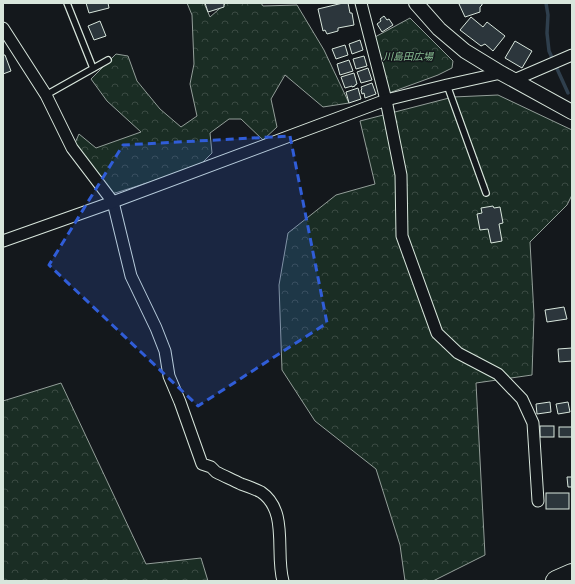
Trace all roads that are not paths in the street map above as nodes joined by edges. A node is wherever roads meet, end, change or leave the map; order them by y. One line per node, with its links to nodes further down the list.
1 (67, 3): 7 (lane)
2 (361, 3): 12 (street)
3 (416, 3): 8 (street)
4 (3, 28): 11 (street)
5 (572, 55): 9 (street)
6 (108, 60): 7 (lane)
7 (93, 68): 11 (lane)
8 (500, 73): 9 (street); 10 (street)
9 (514, 80): 13 (street)
10 (447, 85): 12 (street); 14 (lane)
11 (46, 95): 15 (street)
12 (386, 100): 15 (street); 17 (street)
13 (572, 112)
14 (486, 193)
15 (113, 202): 16 (street); 19 (street)
16 (3, 241)
17 (538, 501)
18 (572, 574): 20 (highway)
19 (283, 581)
20 (556, 581)

